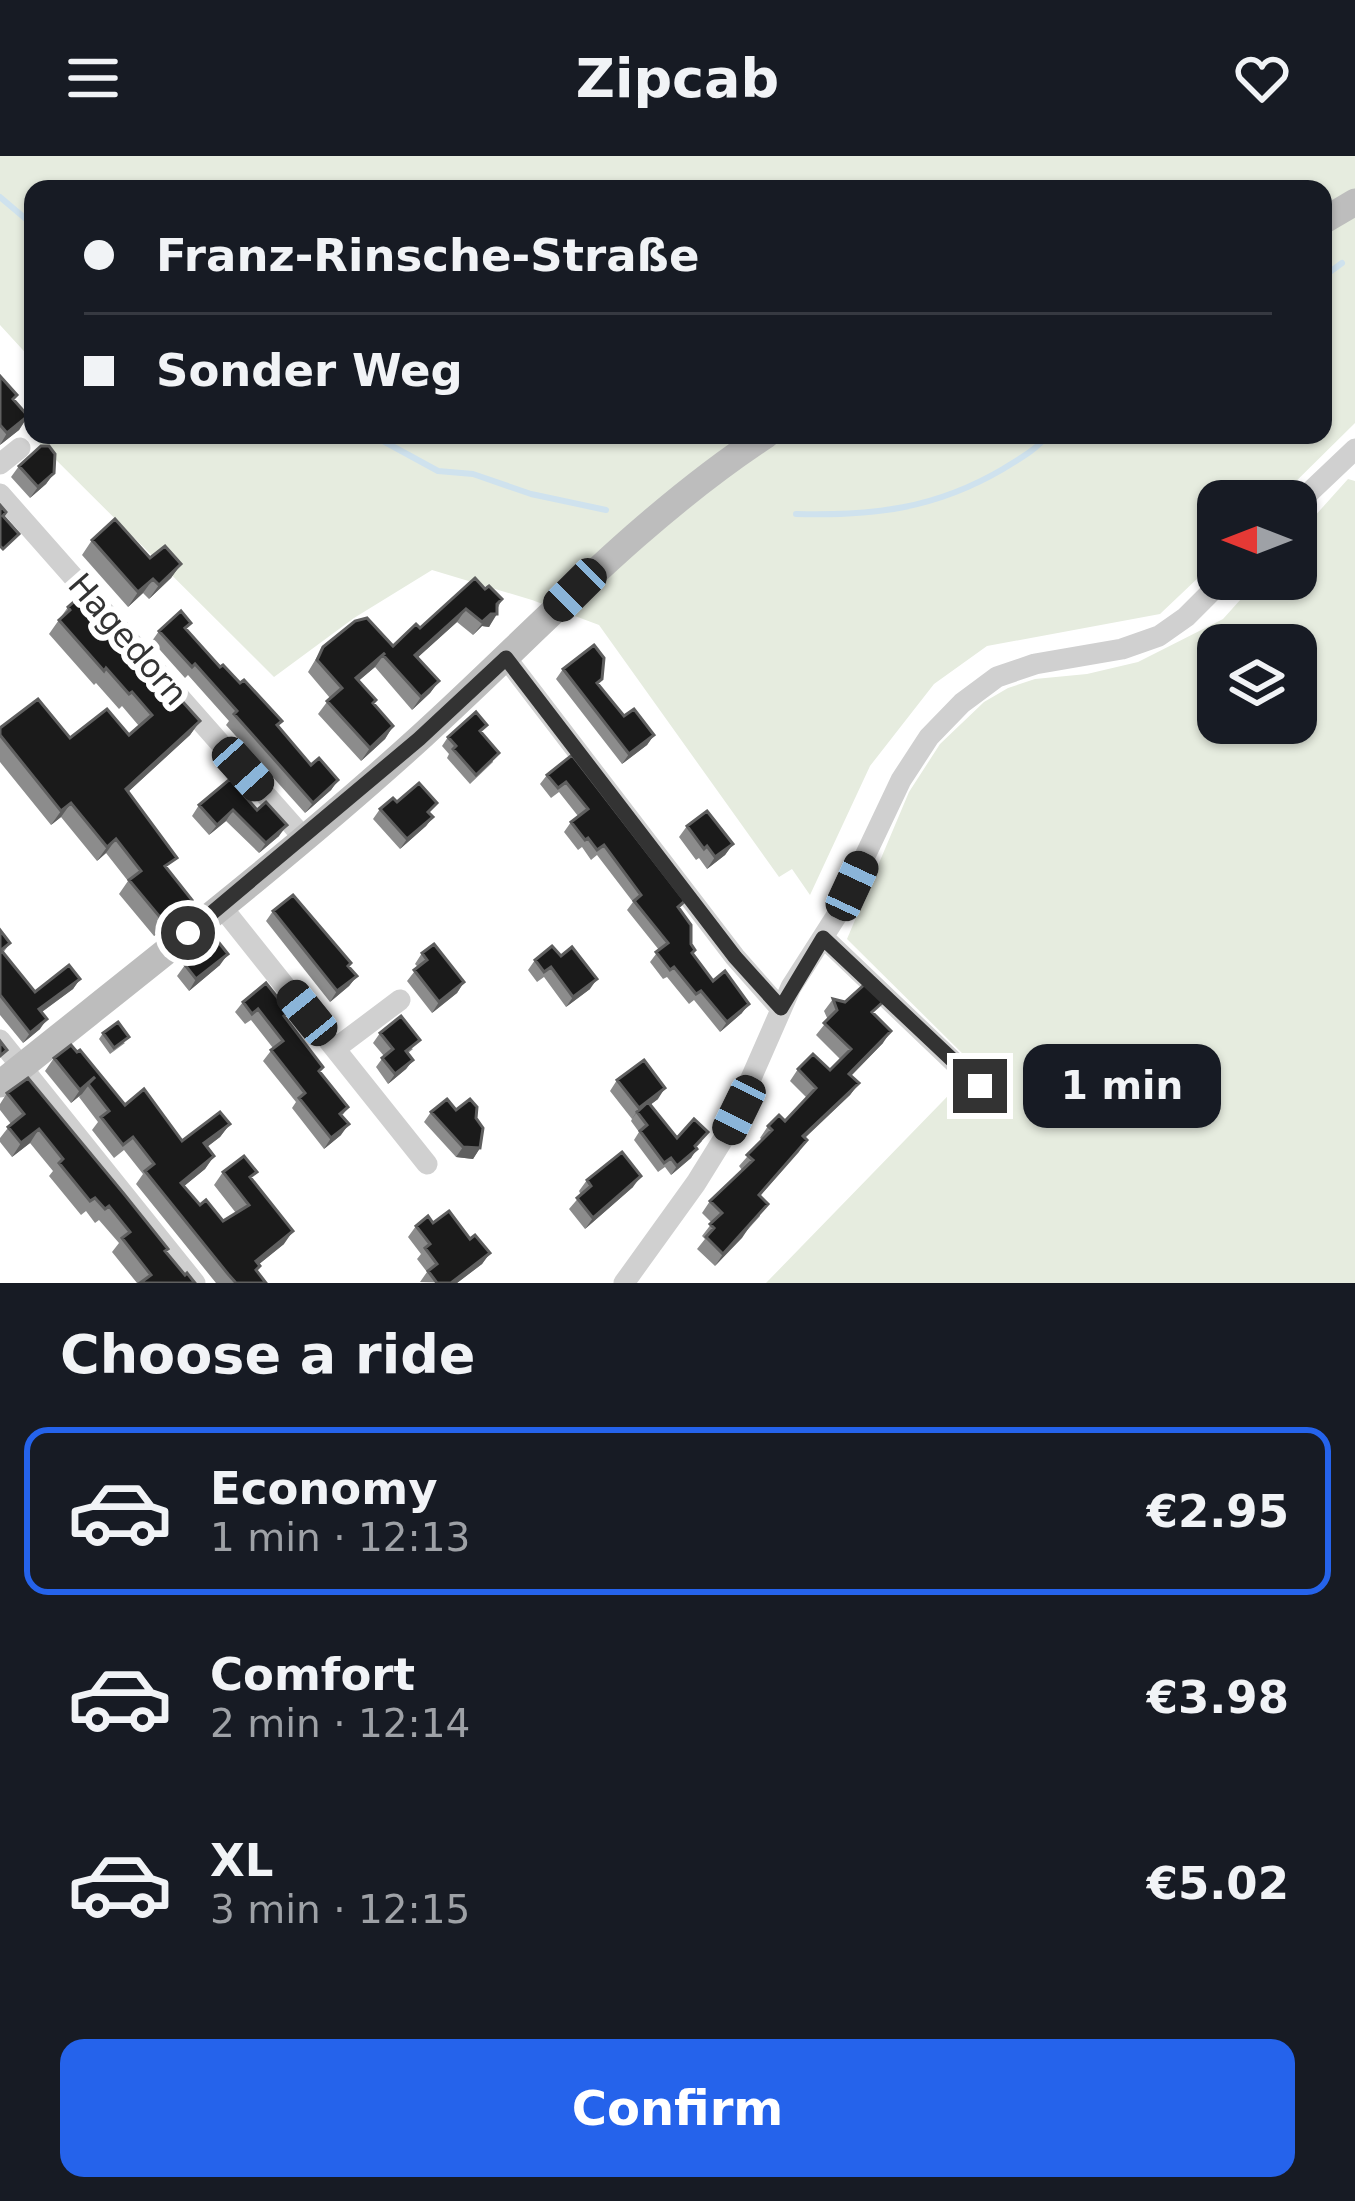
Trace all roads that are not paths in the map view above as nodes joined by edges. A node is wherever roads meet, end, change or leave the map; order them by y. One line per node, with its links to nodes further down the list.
1 (753, 444): 8 (street)
2 (20, 448): 4 (street)
3 (1355, 449): 5 (street)
4 (0, 464)
5 (1317, 485)
6 (0, 494): 9 (street, Hagedorn)
7 (1203, 600): 11 (street)
8 (506, 658): 9 (street); 13 (street)
9 (303, 837): 10 (street)
10 (221, 906): 15 (street); 16 (street)
11 (823, 938): 13 (street); 17 (street)
12 (400, 1000): 15 (street)
13 (781, 1008): 20 (street)
14 (0, 1040): 16 (street)
15 (336, 1048): 18 (street)
16 (11, 1076): 19 (street)
17 (980, 1086)
18 (427, 1164)
19 (196, 1283)
20 (624, 1283)

